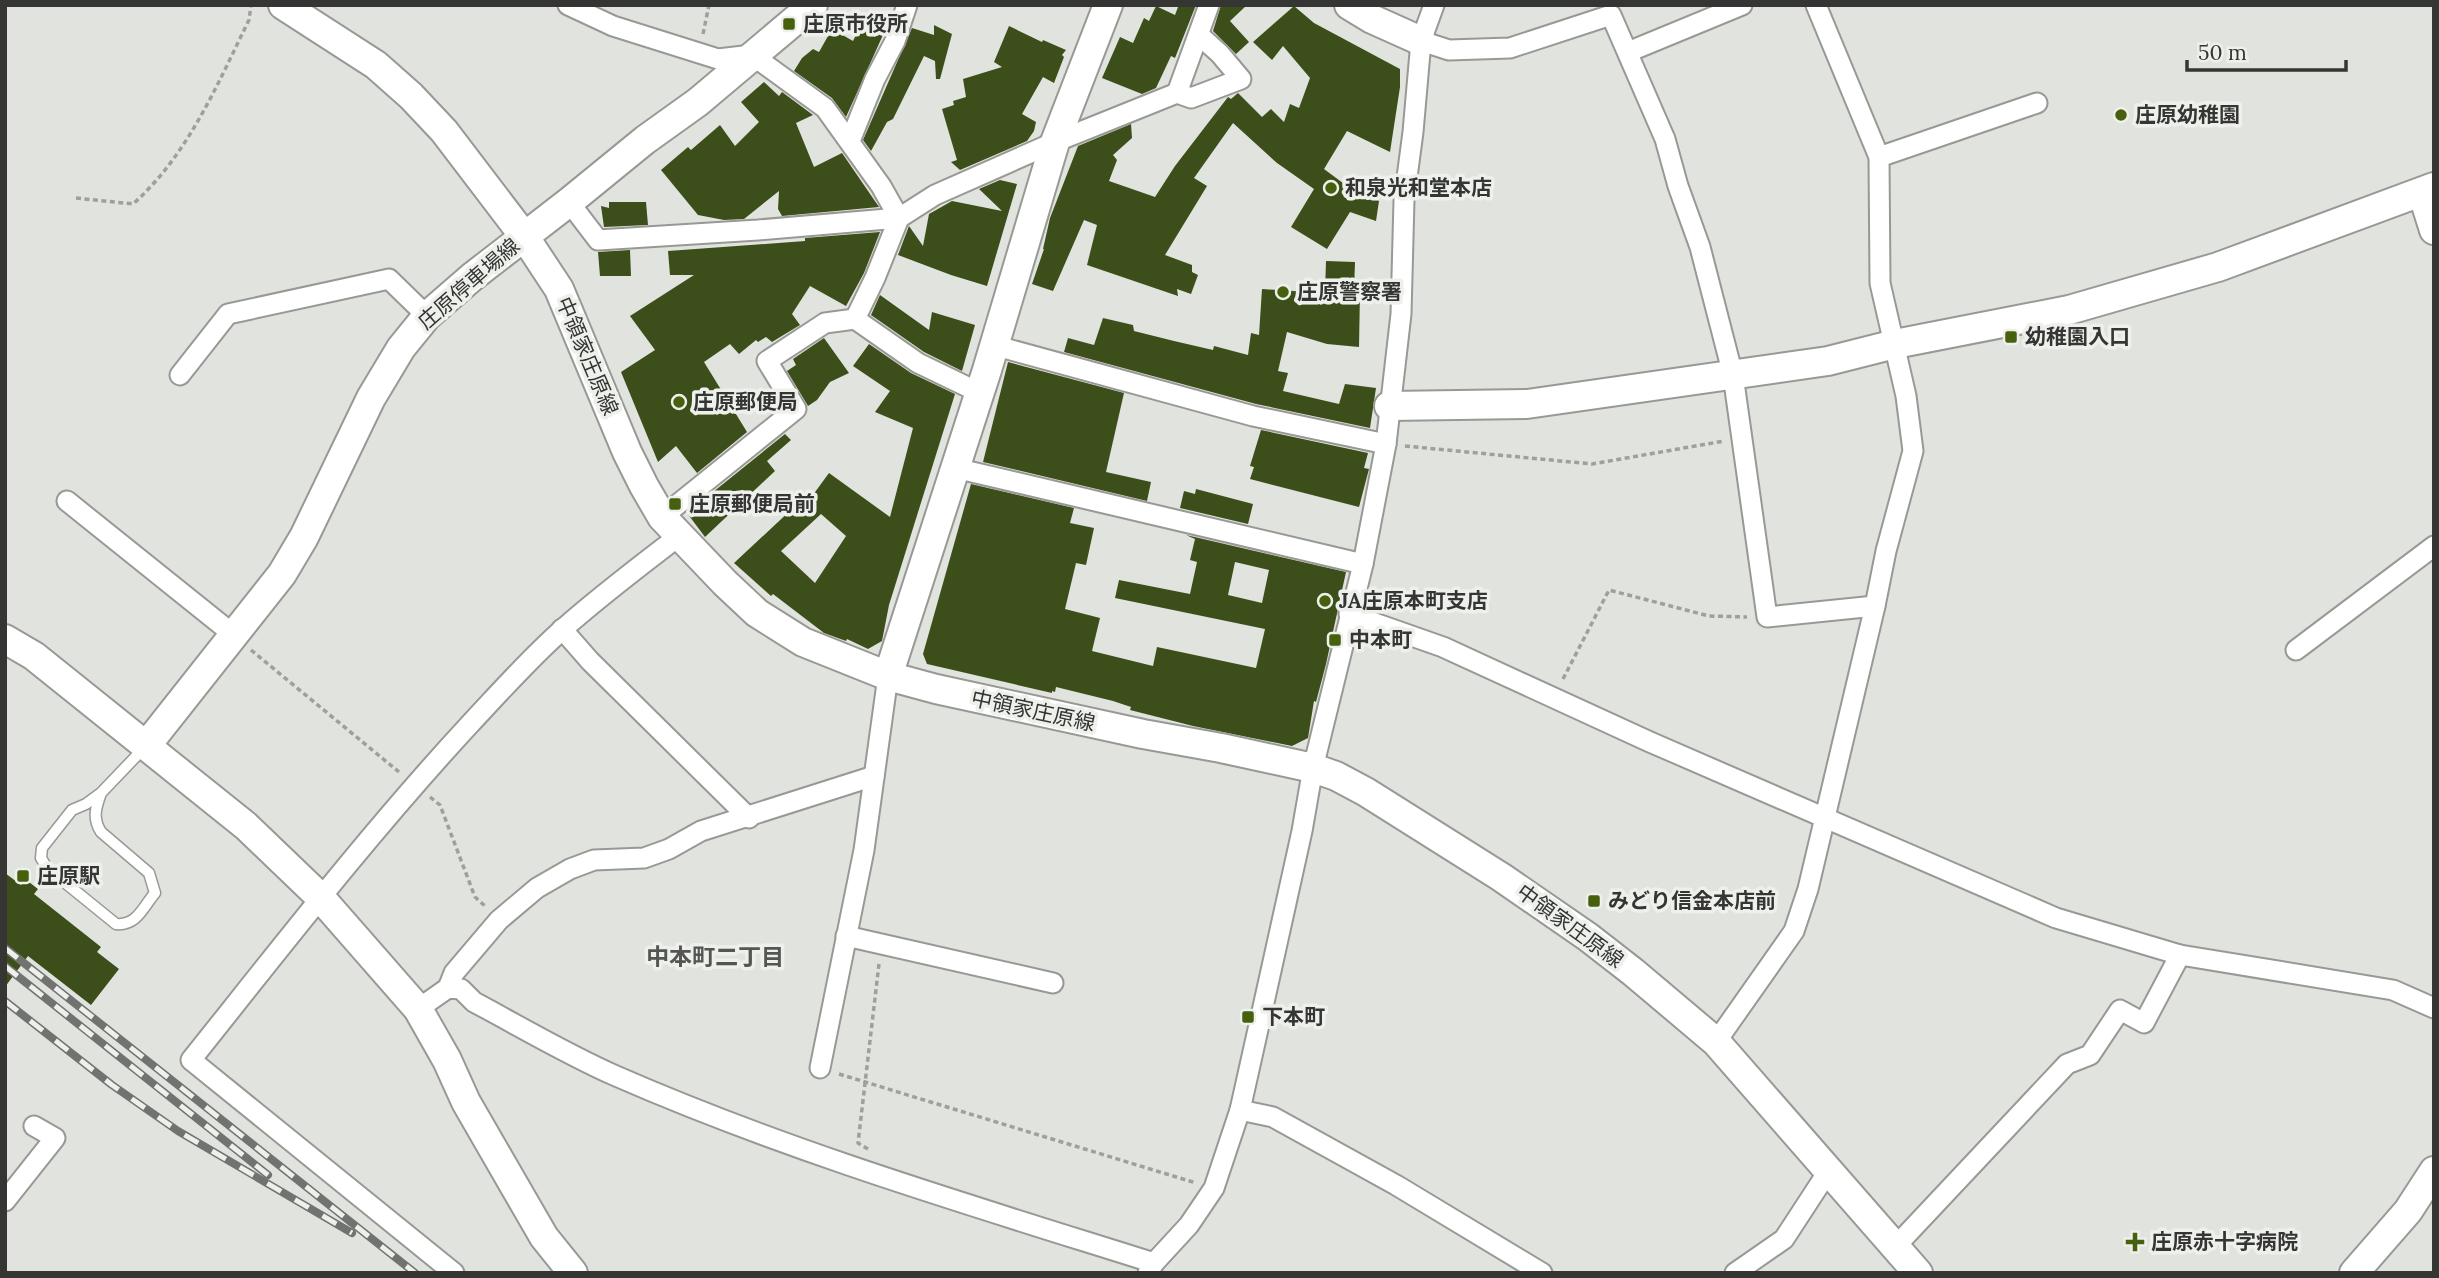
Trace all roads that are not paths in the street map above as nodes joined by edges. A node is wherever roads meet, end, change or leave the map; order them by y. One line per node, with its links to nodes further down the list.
1 (283, 5): 24 (main road, 中領家庄原線)
2 (568, 5): 14 (street)
3 (813, 5): 14 (main road, 庄原停車場線)
4 (907, 5): 17 (street)
5 (1108, 5): 18 (main road)
6 (1209, 5): 11 (street)
7 (1349, 5): 12 (main road)
8 (1434, 5): 12 (street)
9 (1742, 5): 13 (street)
10 (1816, 5): 19 (street)
11 (1199, 35): 15 (street); 15 (street)
12 (1421, 41): 13 (street); 32 (street)
13 (1628, 52): 30 (street)
14 (752, 55): 17 (street); 21 (main road, 庄原停車場線)
15 (1177, 93): 18 (street)
16 (2037, 103): 19 (street)
17 (849, 141): 22 (street)
18 (1055, 142): 22 (street); 28 (main road)
19 (1879, 157): 27 (street)
20 (2428, 190): 23 (main road); 27 (main road)
21 (569, 202): 22 (street); 24 (main road, 庄原停車場線)
22 (899, 218): 26 (street)
23 (2434, 230)
24 (524, 236): 25 (main road, 庄原停車場線); 36 (main road, 中領家庄原線)
25 (427, 316): 29 (street); 42 (main road, 庄原停車場線)
26 (855, 319): 31 (street); 36 (street)
27 (1895, 344): 30 (main road); 39 (street)
28 (993, 345): 31 (main road); 33 (street)
29 (180, 375)
30 (1733, 375): 32 (main road); 39 (street)
31 (978, 392): 34 (main road)
32 (1389, 406): 33 (street)
33 (1386, 444): 38 (street)
34 (955, 468): 38 (street); 45 (main road)
35 (67, 502): 42 (street)
36 (671, 526): 41 (street); 45 (main road, 中領家庄原線)
37 (2434, 546): 44 (street)
38 (1363, 564): 40 (street)
39 (1875, 606): 50 (street)
40 (1349, 614): 47 (street); 50 (street)
41 (562, 629): 51 (street); 52 (street)
42 (234, 635): 46 (main road, 庄原停車場線)
43 (5, 639): 46 (main road)
44 (2296, 650)
45 (888, 676): 47 (main road, 中領家庄原線); 48 (street)
46 (146, 746): 49 (lane); 52 (main road)
47 (1313, 768): 59 (main road, 中領家庄原線); 61 (street)
48 (874, 776): 51 (street); 53 (street)
49 (101, 793): 49 (lane)
50 (1825, 817): 54 (street); 59 (street)
51 (748, 818): 56 (street)
52 (320, 897): 58 (main road); 69 (street)
53 (846, 936): 55 (street); 60 (street)
54 (2180, 955): 57 (street); 66 (street)
55 (1053, 983)
56 (448, 988): 58 (street); 67 (street)
57 (2434, 1008)
58 (418, 1009): 70 (main road)
59 (1716, 1042): 63 (main road, 中領家庄原線)
60 (820, 1068)
61 (1240, 1110): 67 (street); 68 (street)
62 (34, 1126): 65 (street)
63 (1829, 1170): 66 (main road, 中領家庄原線); 71 (street)
64 (2434, 1171): 73 (main road)
65 (5, 1201)
66 (1895, 1247): 72 (main road, 中領家庄原線)
67 (1151, 1268)
68 (1531, 1270)
69 (454, 1273)
70 (573, 1273)
71 (1735, 1273)
72 (1918, 1273)
73 (2354, 1273)

